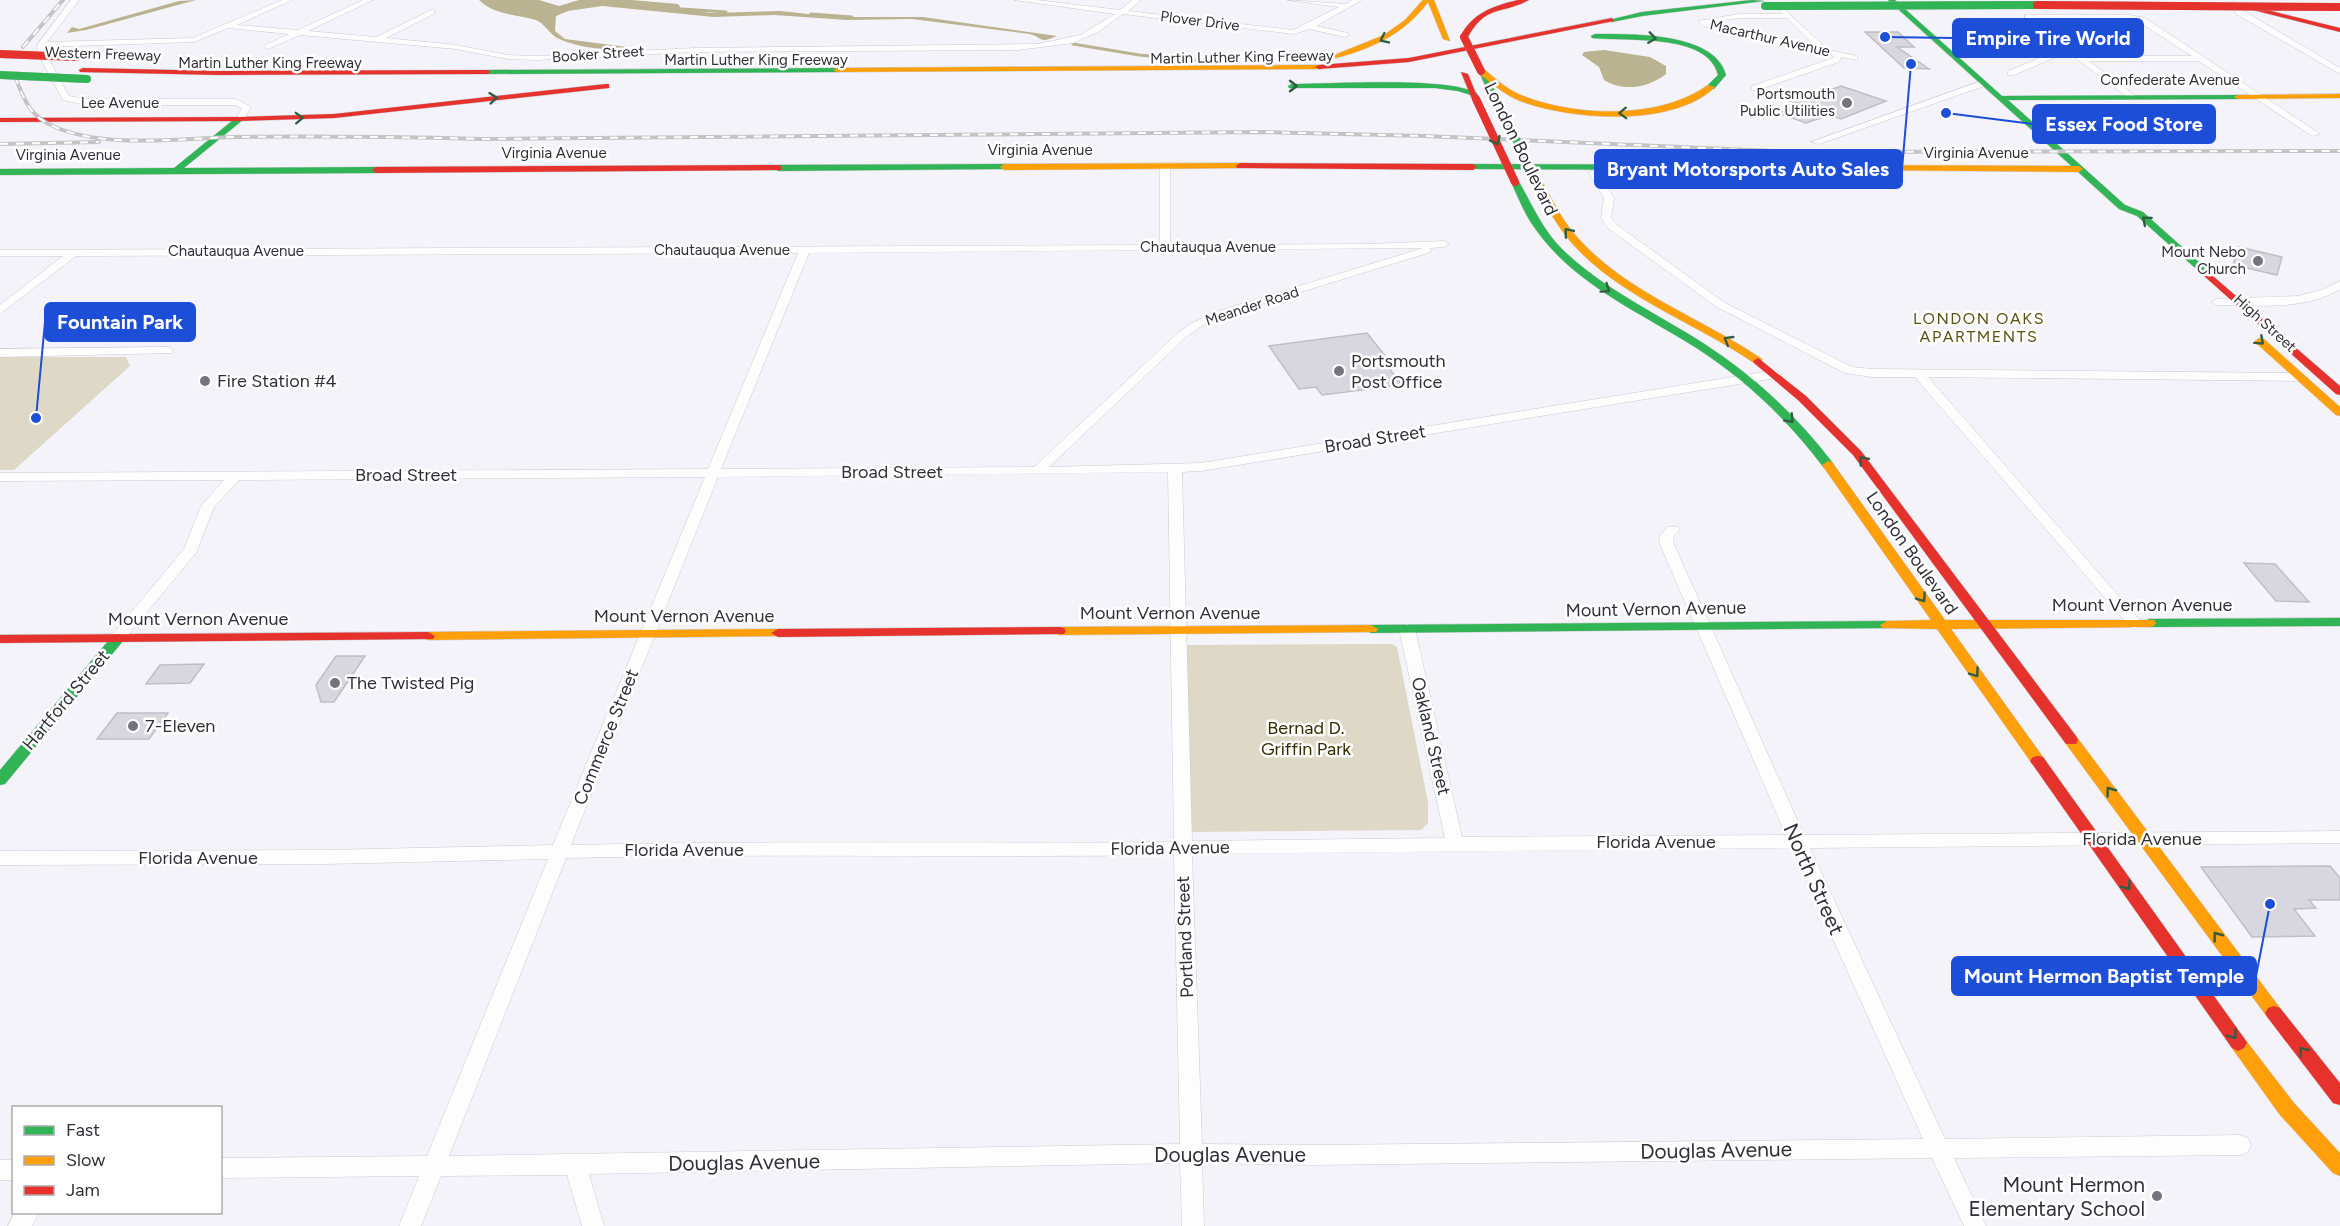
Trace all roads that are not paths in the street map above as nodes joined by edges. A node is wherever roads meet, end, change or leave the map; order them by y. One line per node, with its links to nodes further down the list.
1 (75, 0): 33 (street)
2 (288, 0): 26 (street)
3 (369, 0): 30 (street)
4 (1018, 0): 22 (street, Plover Drive)
5 (1137, 0): 22 (street, Booker Street)
6 (1291, 0): 19 (street)
7 (1358, 0): 19 (street)
8 (1426, 0): 47 (main road, one-way to 47)
9 (1431, 0): 59 (main road, London Boulevard)
10 (1446, 0): 27 (main road, London Boulevard)
11 (1526, 0): 27 (main road)
12 (1654, 0): 25 (main road)
13 (1785, 0): 16 (main road)
14 (2002, 0): 20 (main road, bridge)
15 (2219, 0): 18 (main road)
16 (1766, 2): 20 (main road, bridge); 23 (street); 25 (main road); 36 (main road)
17 (1896, 4): 20 (main road, bridge); 56 (main road, High Street)
18 (2233, 4): 29 (main road); 50 (street)
19 (1347, 6): 28 (street)
20 (2340, 7)
21 (431, 12): 32 (street)
22 (1122, 12): 28 (street, Plover Drive); 32 (street, Booker Street)
23 (1789, 16): 38 (street); 38 (street, Macarthur Avenue)
24 (2103, 17): 37 (street); 37 (street); 44 (street)
25 (1591, 24): 47 (main road, Martin Luther King Freeway)
26 (227, 26): 30 (street, Booker Street); 33 (street)
27 (1459, 26): 49 (main road, London Boulevard, bridge)
28 (1309, 27): 31 (street)
29 (2340, 30)
30 (298, 33): 32 (street, Booker Street); 34 (street)
31 (1345, 35)
32 (376, 40): 35 (street)
33 (41, 45): 64 (street)
34 (268, 47)
35 (365, 48)
36 (1511, 48): 49 (main road, one-way to 49); 53 (main road, Martin Luther King Freeway)
37 (2068, 49): 42 (street); 51 (street)
38 (1826, 52): 40 (street, Macarthur Avenue)
39 (0, 54): 46 (main road, bridge)
40 (1838, 55): 41 (street, Macarthur Avenue); 58 (street)
41 (1854, 58)
42 (2080, 58): 44 (street); 62 (street)
43 (0, 59): 46 (main road)
44 (2201, 59): 60 (street)
45 (0, 67): 46 (main road, Western Freeway)
46 (81, 67): 48 (main road); 48 (main road, Martin Luther King Freeway); 52 (main road, Martin Luther King Freeway, bridge); 54 (main road, Martin Luther King Freeway)
47 (1157, 69): 48 (main road, Martin Luther King Freeway)
48 (482, 70)
49 (1481, 71): 89 (main road, London Boulevard, one-way to 49, bridge)
50 (2340, 72)
51 (2011, 73)
52 (0, 75)
53 (1066, 75): 54 (main road, Martin Luther King Freeway); 55 (main road)
54 (744, 77): 64 (main road, Lee Avenue, one-way to 54)
55 (1180, 82)
56 (1984, 83): 63 (main road, High Street); 67 (street)
57 (1279, 86): 59 (main road, one-way to 59)
58 (1755, 88)
59 (1475, 96): 91 (main road, London Boulevard, one-way to 91, bridge)
60 (2256, 96): 61 (main road, Confederate Avenue); 62 (main road, Confederate Avenue); 66 (street)
61 (2340, 96)
62 (2131, 97): 63 (main road, Confederate Avenue)
63 (2000, 98): 69 (main road, High Street)
64 (240, 119): 65 (main road, Lee Avenue); 70 (main road)
65 (0, 120)
66 (2315, 134)
67 (1816, 142)
68 (1165, 165): 69 (main road, Virginia Avenue); 70 (main road, Virginia Avenue); 75 (street)
69 (2079, 168): 73 (main road, High Street)
70 (176, 171): 71 (main road, Virginia Avenue)
71 (0, 172)
72 (1594, 173): 88 (street)
73 (2122, 207): 79 (main road, High Street); 82 (main road, High Street, one-way to 73)
74 (1445, 244): 75 (street, Chautauqua Avenue); 95 (street, Meander Road)
75 (1165, 248): 76 (street, Chautauqua Avenue)
76 (806, 249): 77 (street, Chautauqua Avenue); 96 (street, Commerce Street)
77 (74, 252): 78 (street, Chautauqua Avenue); 83 (street)
78 (0, 253)
79 (2190, 278)
80 (2340, 284): 82 (street)
81 (2212, 298): 82 (street); 84 (main road, High Street)
82 (2236, 302): 92 (main road, High Street)
83 (0, 311)
84 (2232, 316)
85 (2248, 330): 90 (main road, High Street, one-way to 90)
86 (168, 351): 87 (street)
87 (0, 353)
88 (1920, 374): 90 (street); 101 (street)
89 (1776, 375): 91 (street, Broad Street); 103 (main road, London Boulevard, one-way to 89)
90 (2300, 377): 93 (main road, High Street)
91 (1746, 380): 94 (street, Broad Street); 102 (main road, London Boulevard, one-way to 102)
92 (2340, 392)
93 (2340, 413)
94 (1175, 469): 95 (street, Broad Street); 106 (street, Portland Street)
95 (1037, 471): 96 (street, Broad Street)
96 (713, 473): 97 (street, Broad Street); 107 (street, Commerce Street)
97 (235, 476): 98 (street, Broad Street); 108 (street, Hartford Street)
98 (0, 477)
99 (1673, 530): 104 (street, North Street)
100 (2340, 622): 101 (main road, Mount Vernon Avenue)
101 (2135, 624): 103 (main road, Mount Vernon Avenue)
102 (1941, 625): 103 (main road, Mount Vernon Avenue); 104 (main road, Mount Vernon Avenue); 112 (main road, London Boulevard, one-way to 112)
103 (1986, 625): 113 (main road, London Boulevard, one-way to 103)
104 (1702, 626): 105 (main road, Mount Vernon Avenue); 114 (street, North Street)
105 (1407, 629): 106 (main road, Mount Vernon Avenue); 115 (street, Oakland Street)
106 (1177, 630): 107 (main road, Mount Vernon Avenue); 116 (street, Portland Street)
107 (647, 633): 108 (main road, Mount Vernon Avenue); 117 (street, Commerce Street)
108 (118, 638): 109 (main road, Mount Vernon Avenue); 110 (main road, Hartford Street)
109 (0, 639)
110 (0, 780)
111 (2340, 837): 113 (street, Florida Avenue)
112 (2093, 839): 113 (street, Florida Avenue); 114 (street, Florida Avenue); 125 (main road, London Boulevard, one-way to 125)
113 (2144, 839): 119 (main road, London Boulevard, one-way to 113)
114 (1797, 841): 115 (street, Florida Avenue); 121 (street, North Street)
115 (1455, 844): 116 (street, Florida Avenue)
116 (1182, 848): 117 (street, Florida Avenue); 122 (street, Portland Street)
117 (559, 852): 118 (street, Florida Avenue); 124 (street, Commerce Street)
118 (0, 858)
119 (2340, 1096)
120 (2240, 1145): 121 (street, Douglas Avenue)
121 (1939, 1147): 122 (street, Douglas Avenue); 130 (street, North Street)
122 (1191, 1153): 123 (street, Douglas Avenue); 129 (street, Portland Street)
123 (575, 1165): 124 (street, Douglas Avenue); 128 (street)
124 (435, 1166): 126 (street, Douglas Avenue); 127 (street, Commerce Street)
125 (2340, 1167)
126 (222, 1168)
127 (410, 1226)
128 (593, 1226)
129 (1193, 1226)
130 (1975, 1226)

